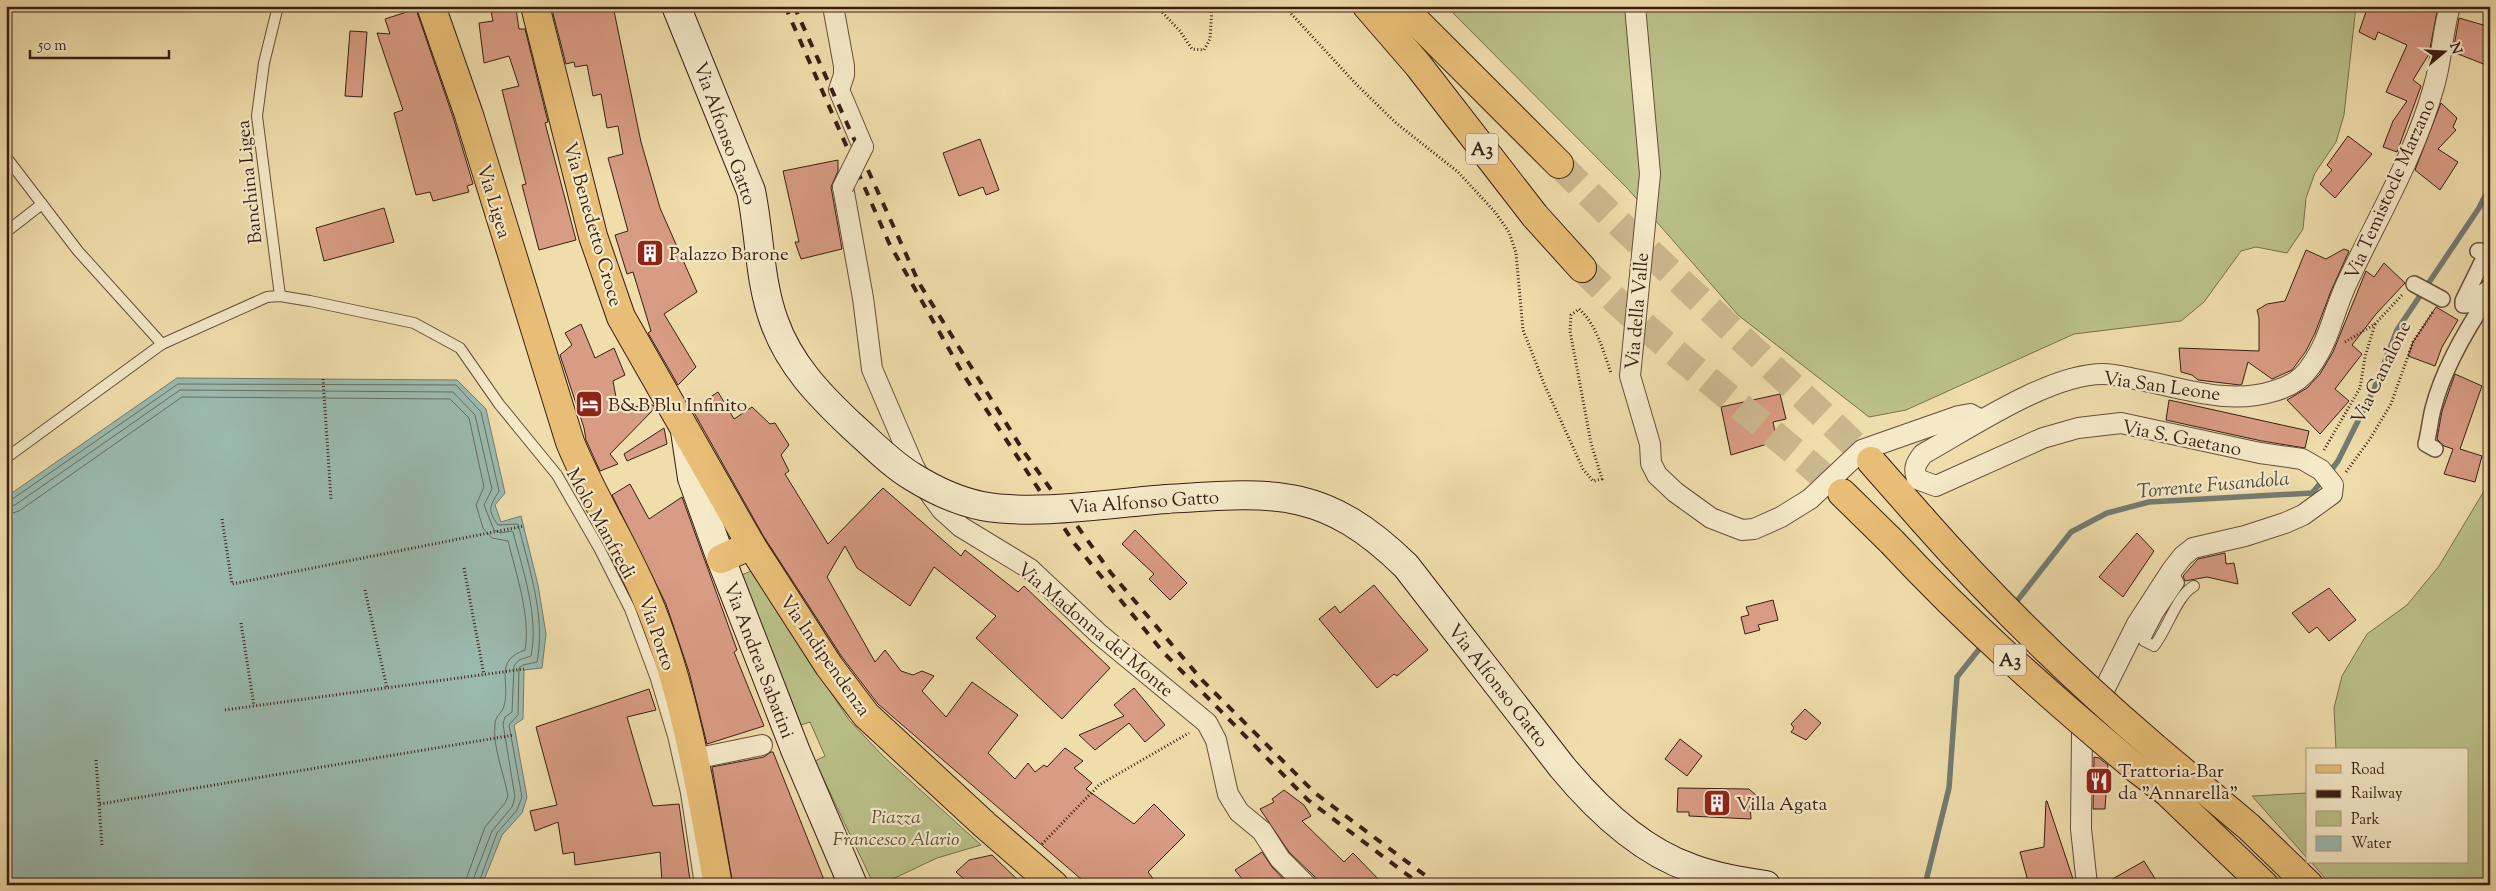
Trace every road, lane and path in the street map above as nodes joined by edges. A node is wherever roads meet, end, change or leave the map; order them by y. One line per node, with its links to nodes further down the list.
1 (278, 6): 22 (lane, Banchina Ligea)
2 (431, 6): 30 (main road, Via Ligea)
3 (535, 6): 32 (main road, Via Benedetto Croce)
4 (676, 6): 67 (main road, Via Alfonso Gatto, bridge)
5 (833, 6): 53 (street, Via Madonna del Monte, bridge)
6 (1161, 6): 7 (path)
7 (1212, 6)
8 (1284, 6): 28 (path)
9 (1367, 6): 12 (main road, A3)
10 (1635, 6): 31 (street, Via della Valle)
11 (2450, 6): 27 (street, Via Temistocle Marzano)
12 (1397, 15): 14 (main road, A3); 18 (main road, A3)
13 (6, 157): 15 (lane)
14 (1559, 164)
15 (42, 204): 16 (lane); 26 (lane)
16 (6, 232)
17 (2478, 251): 20 (street)
18 (1582, 268)
19 (2414, 284): 23 (street); 24 (path, Via Canalone)
20 (2490, 286)
21 (2490, 294): 33 (street)
22 (280, 296): 26 (lane); 62 (lane, Molo Manfredi)
23 (2442, 299): 36 (path, Via Canalone)
24 (2375, 324): 25 (path, Via Canalone); 36 (path, Via Canalone)
25 (2349, 340)
26 (162, 344): 34 (lane)
27 (2312, 366): 31 (street, Via San Leone)
28 (1611, 375)
29 (323, 379): 38 (path)
30 (555, 396): 56 (main road, Via Porto)
31 (1981, 420): 36 (street, Via S. Gaetano)
32 (684, 429): 41 (main road, Via Indipendenza); 42 (main road, Via Andrea Sabatini)
33 (2435, 449)
34 (6, 458)
35 (1871, 461): 69 (main road, A3, bridge)
36 (2322, 473): 44 (street)
37 (1842, 493): 61 (main road, A3, bridge)
38 (331, 499)
39 (222, 519): 40 (path)
40 (524, 526)
41 (751, 545): 42 (main road); 60 (main road, Via Indipendenza)
42 (721, 559): 64 (main road, Via Andrea Sabatini)
43 (464, 568): 49 (path)
44 (2172, 570): 45 (lane); 68 (street)
45 (2194, 586)
46 (365, 590): 50 (path)
47 (241, 623): 51 (path)
48 (524, 669): 49 (path)
49 (484, 675): 50 (path)
50 (387, 688): 51 (path)
51 (254, 706): 52 (path)
52 (225, 710)
53 (1207, 723): 60 (path); 66 (street, Via Madonna del Monte)
54 (514, 735): 58 (path)
55 (762, 745): 56 (street)
56 (694, 759): 63 (main road, Via Porto)
57 (96, 760): 58 (path)
58 (100, 804): 59 (path)
59 (102, 846)
60 (1028, 861): 65 (main road, Via Indipendenza)
61 (2262, 883)
62 (700, 885)
63 (718, 885)
64 (852, 885)
65 (1054, 885)
66 (1306, 885)
67 (1766, 885)
68 (2087, 885)
69 (2309, 885)

